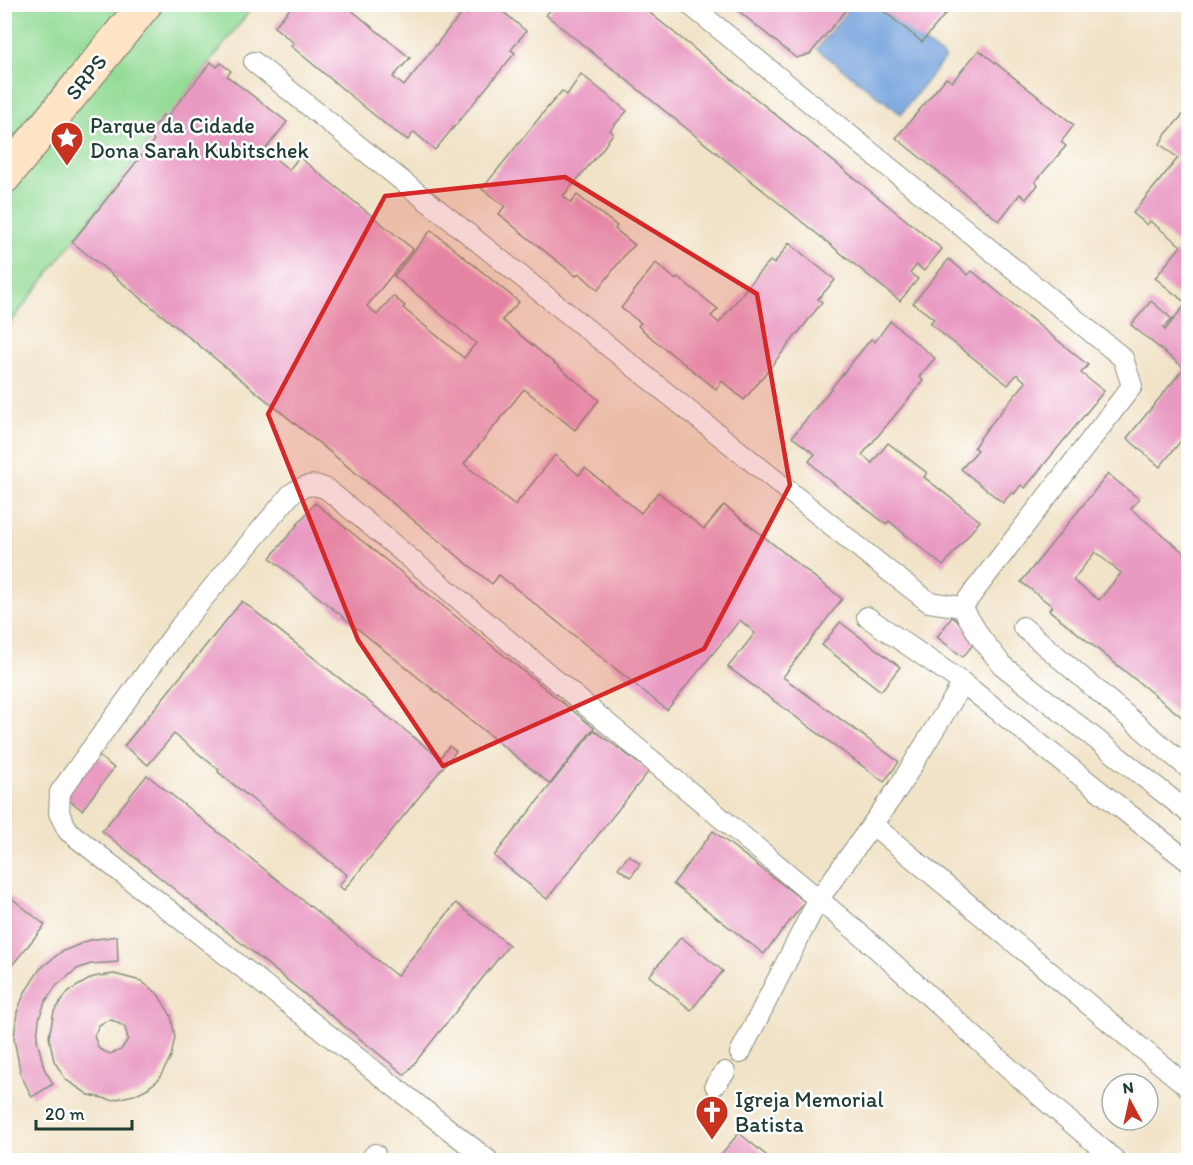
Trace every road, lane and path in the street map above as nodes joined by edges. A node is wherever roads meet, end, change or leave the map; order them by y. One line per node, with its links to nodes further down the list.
1 (145, 4): 4 (main road, SRPS)
2 (689, 4): 5 (lane)
3 (254, 62): 5 (lane)
4 (4, 177)
5 (962, 607): 10 (lane)
6 (867, 617): 8 (lane)
7 (1023, 627): 9 (lane)
8 (963, 683): 11 (lane); 12 (lane)
9 (1188, 768)
10 (1188, 812)
11 (873, 825): 13 (lane); 15 (lane)
12 (1188, 861)
13 (818, 900): 14 (lane); 16 (lane); 17 (lane)
14 (740, 1053)
15 (1188, 1087)
16 (489, 1161)
17 (1115, 1161)

